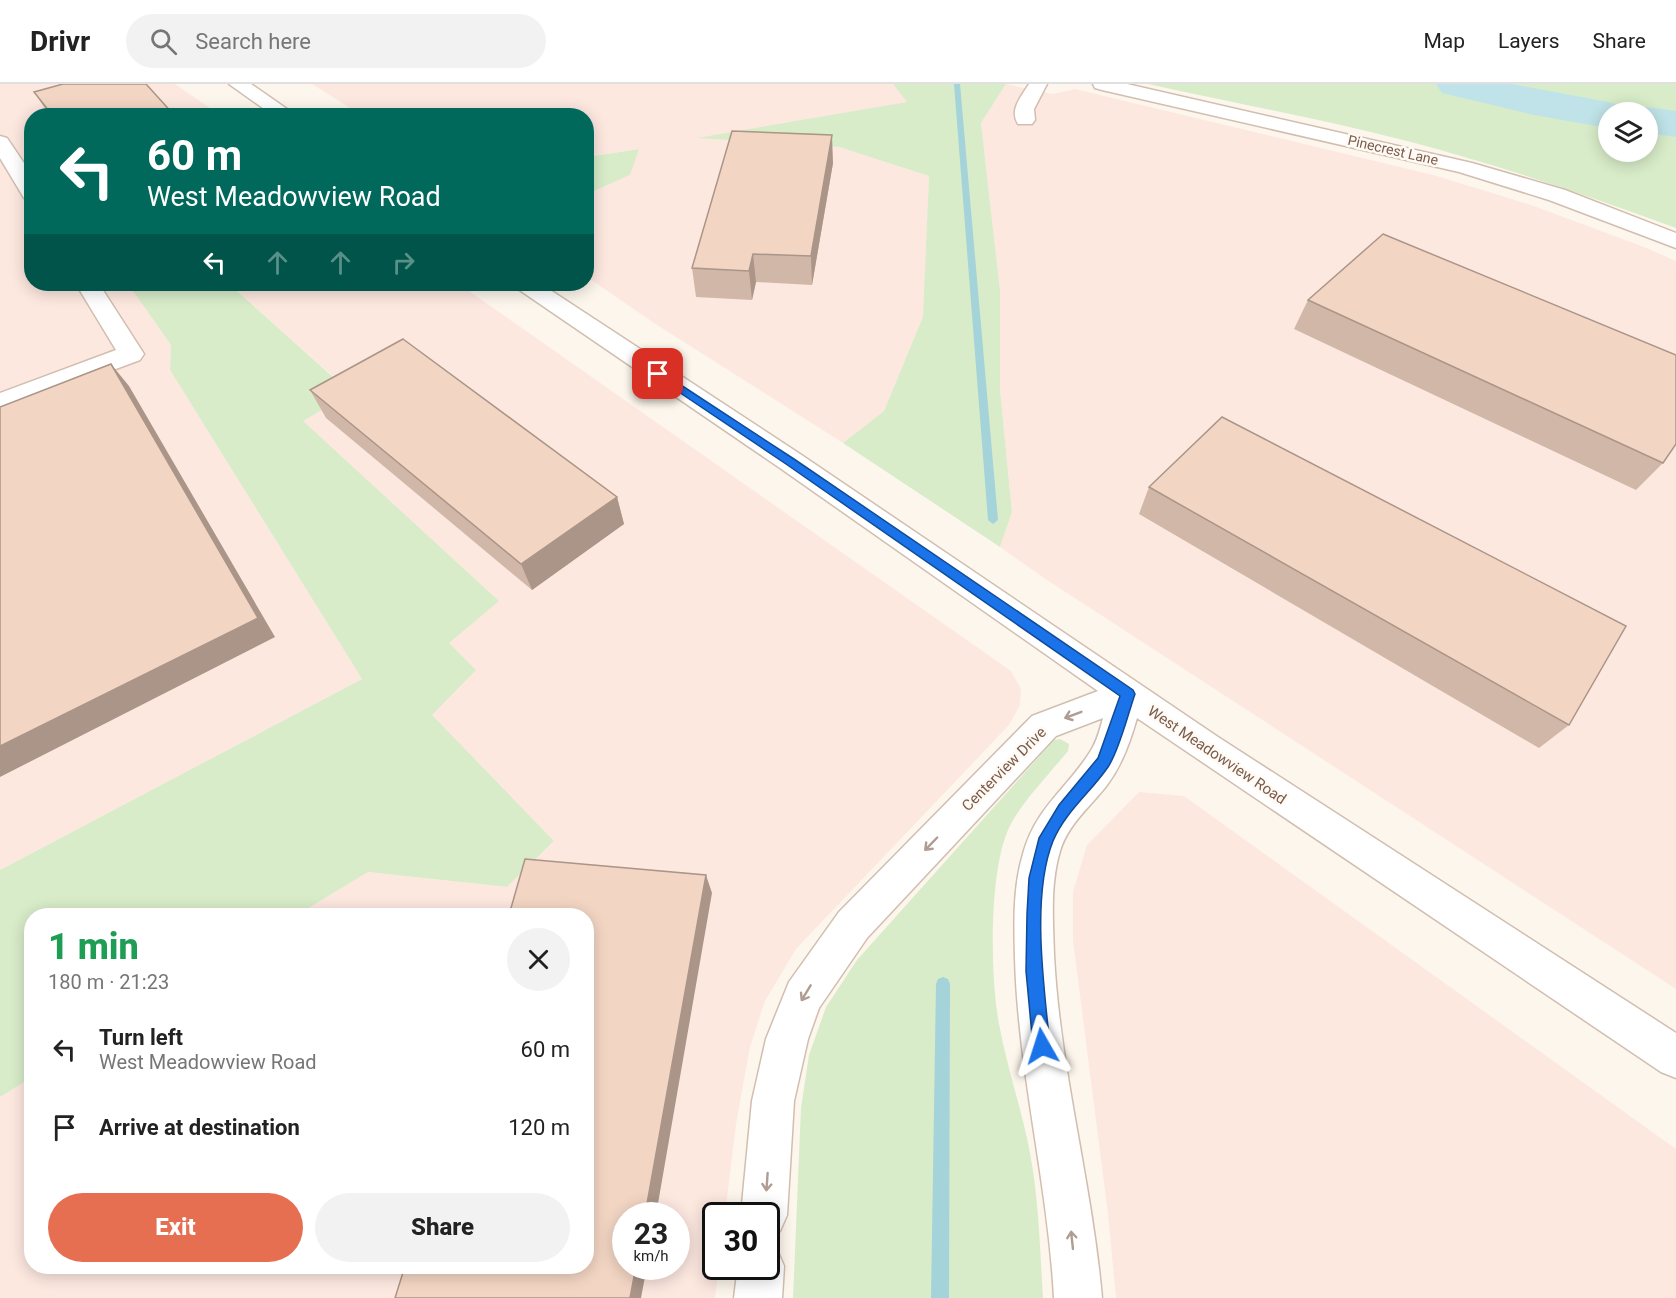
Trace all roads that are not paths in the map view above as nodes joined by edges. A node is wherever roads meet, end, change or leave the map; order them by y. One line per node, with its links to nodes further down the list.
1 (238, 84): 4 (street)
2 (1038, 84): 5 (street)
3 (1102, 84): 8 (street, Pinecrest Lane)
4 (276, 108)
5 (1025, 120)
6 (0, 142): 7 (street)
7 (24, 180)
8 (1676, 241)
9 (92, 291): 11 (street)
10 (536, 291): 12 (street, West Meadowview Road)
11 (0, 403)
12 (1128, 694): 13 (street, West Meadowview Road); 14 (street, Centerview Drive, one-way to 14); 17 (street, one-way to 12)
13 (1676, 1057)
14 (766, 1202)
15 (760, 1280): 16 (street)
16 (758, 1298)
17 (1078, 1298)

